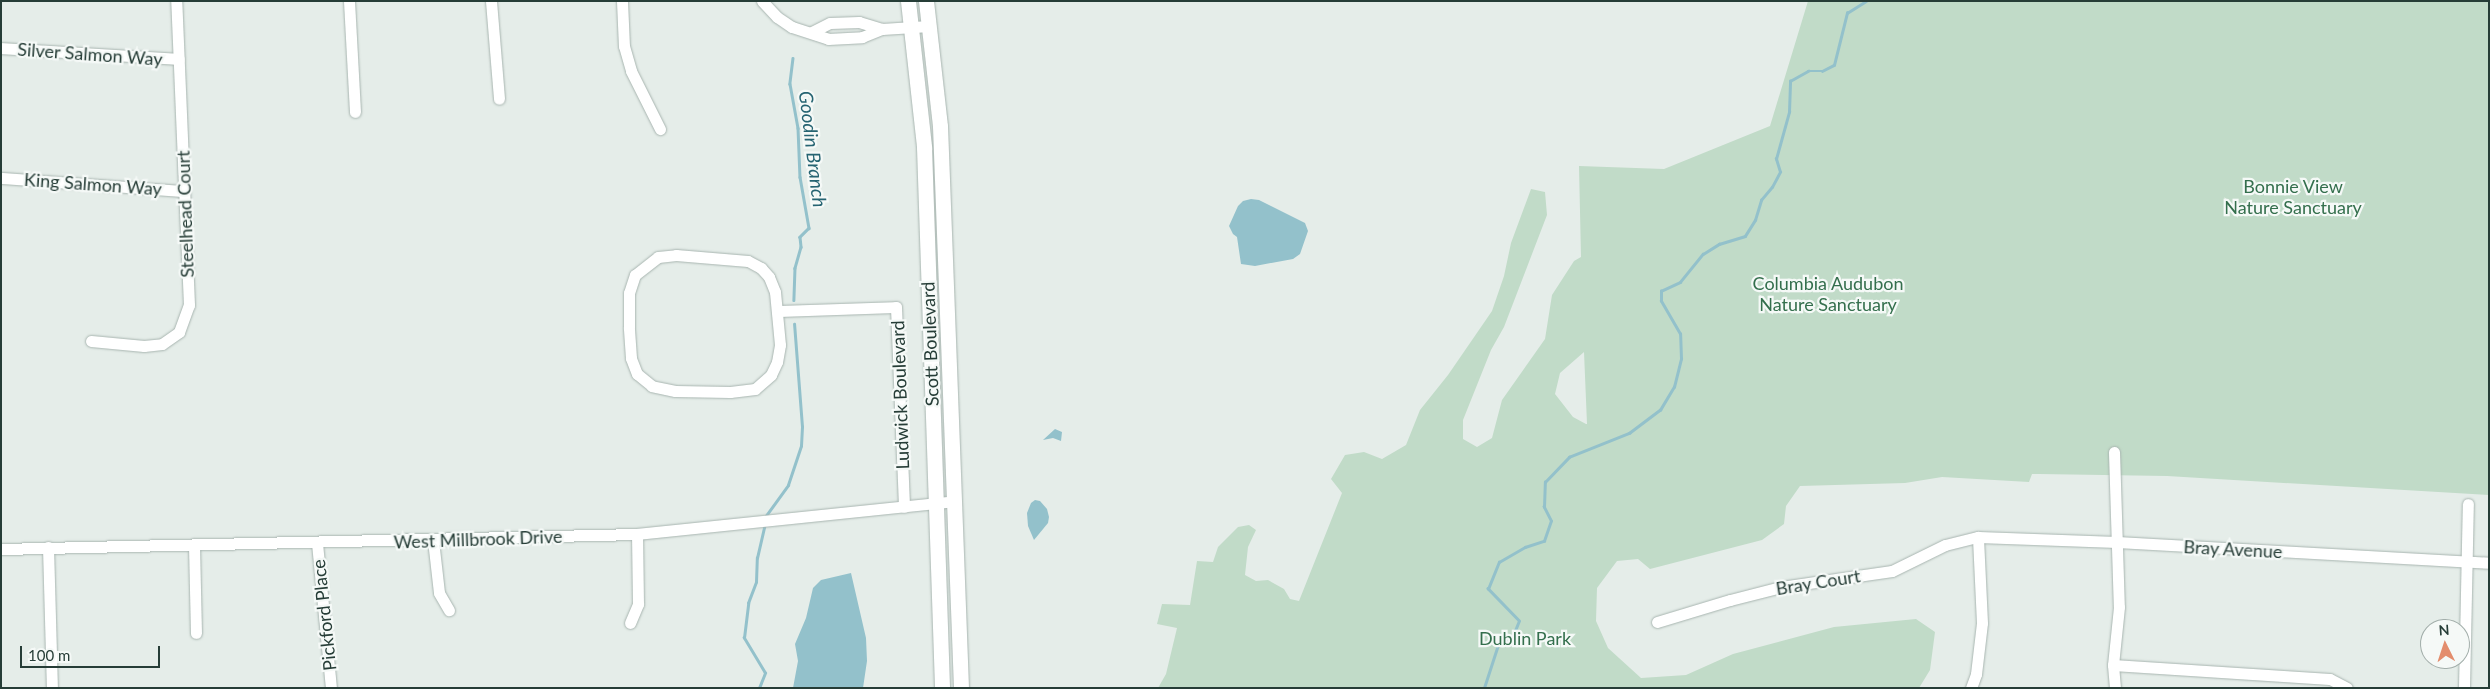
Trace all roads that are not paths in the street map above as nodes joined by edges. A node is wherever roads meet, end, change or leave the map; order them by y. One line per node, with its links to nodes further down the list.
1 (176, 1): 13 (street, Steelhead Court)
2 (349, 1): 15 (street)
3 (491, 1): 14 (street)
4 (622, 1): 16 (street)
5 (762, 1): 11 (street)
6 (908, 1): 9 (main road, Scott Boulevard)
7 (926, 1): 8 (main road, Scott Boulevard)
8 (930, 26): 9 (street); 22 (main road, Scott Boulevard)
9 (911, 28): 10 (street); 23 (main road, Scott Boulevard)
10 (882, 29): 11 (street); 11 (street)
11 (812, 32)
12 (1, 48): 13 (street, Silver Salmon Way)
13 (179, 59): 18 (street, Steelhead Court)
14 (500, 100)
15 (355, 112)
16 (660, 129)
17 (1, 178): 18 (street, King Salmon Way)
18 (184, 191): 20 (street, Steelhead Court)
19 (777, 311): 19 (street); 25 (street, Ludwick Boulevard)
20 (90, 341)
21 (2114, 452): 29 (street)
22 (954, 501): 23 (street, West Millbrook Drive); 44 (main road, Scott Boulevard)
23 (936, 503): 25 (street, West Millbrook Drive); 43 (main road, Scott Boulevard)
24 (2468, 504): 34 (street)
25 (904, 507): 26 (street, West Millbrook Drive)
26 (637, 534): 28 (street, West Millbrook Drive); 38 (street)
27 (1978, 537): 29 (street, Bray Avenue); 37 (street, Bray Court); 45 (street)
28 (433, 540): 30 (street, West Millbrook Drive); 36 (street)
29 (2117, 542): 34 (street, Bray Avenue); 40 (street)
30 (318, 543): 31 (street, West Millbrook Drive); 42 (street, Pickford Place)
31 (194, 545): 32 (street, West Millbrook Drive); 39 (street)
32 (48, 547): 33 (street, West Millbrook Drive); 41 (street)
33 (1, 549)
34 (2466, 562): 35 (street, Bray Avenue); 48 (street)
35 (2489, 563)
36 (449, 610)
37 (1657, 622)
38 (630, 623)
39 (196, 633)
40 (2113, 665): 46 (street); 47 (street)
41 (52, 688)
42 (332, 688)
43 (942, 688)
44 (961, 688)
45 (1971, 688)
46 (2114, 688)
47 (2348, 688)
48 (2464, 688)

